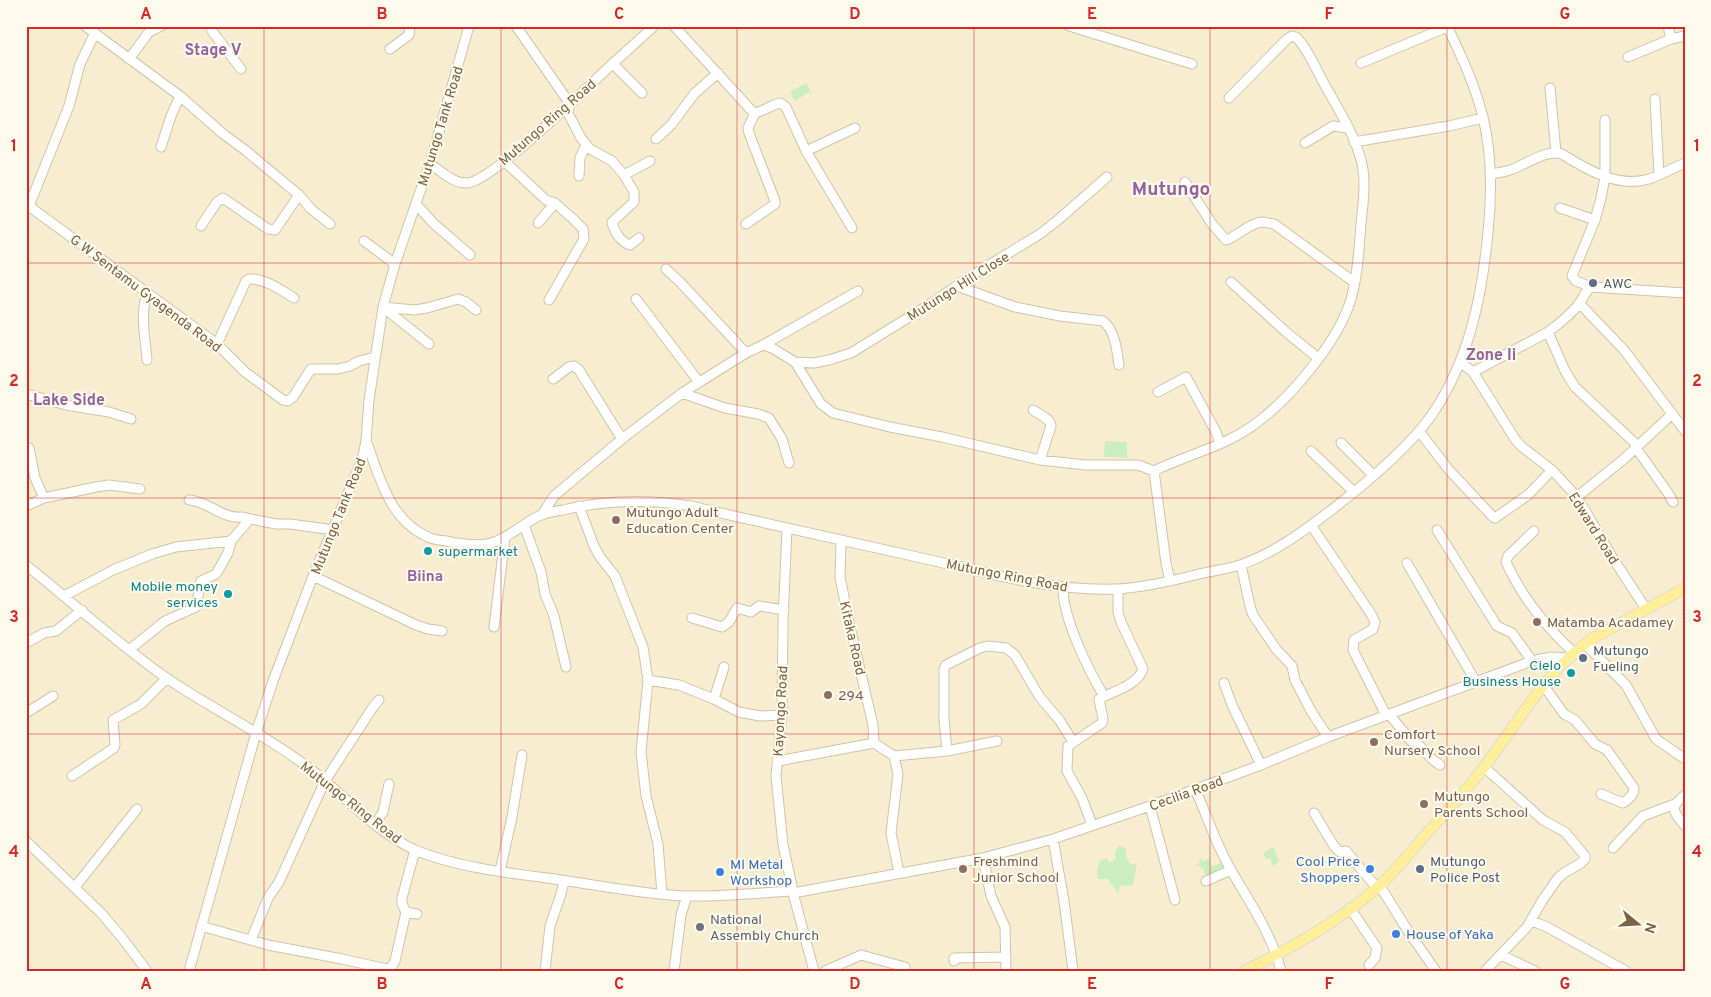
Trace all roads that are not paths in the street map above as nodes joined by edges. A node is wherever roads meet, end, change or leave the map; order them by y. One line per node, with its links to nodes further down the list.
1 (85, 26): 12 (street)
2 (161, 26): 17 (street)
3 (212, 26): 21 (street)
4 (410, 26): 15 (street)
5 (469, 26): 44 (street, Mutungo Tank Road)
6 (516, 26): 28 (street)
7 (654, 26): 19 (street, Mutungo Ring Road)
8 (674, 26): 22 (street)
9 (1069, 26): 20 (street)
10 (1668, 26): 14 (street)
11 (1447, 27): 18 (street); 30 (street, Mutungo Ring Road)
12 (95, 33): 17 (street); 55 (street)
13 (1685, 36): 14 (street)
14 (1671, 39): 16 (street)
15 (390, 49)
16 (1628, 57)
17 (129, 59): 25 (street)
18 (1361, 63)
19 (613, 64): 24 (street); 28 (street, Mutungo Ring Road)
20 (1192, 64)
21 (241, 69)
22 (718, 73): 29 (street); 34 (street)
23 (1550, 88): 40 (street)
24 (642, 93)
25 (180, 96): 38 (street); 52 (street)
26 (1229, 98): 33 (street)
27 (1655, 99): 47 (street)
28 (570, 104): 37 (street); 41 (street, Mutungo Ring Road)
29 (755, 113): 39 (street); 60 (street)
30 (1483, 118): 35 (street); 45 (street, Mutungo Ring Road)
31 (1605, 120): 50 (street)
32 (855, 128): 39 (street)
33 (1348, 128): 35 (street); 36 (street)
34 (656, 139)
35 (1354, 142): 69 (street)
36 (1305, 143)
37 (586, 145): 46 (street); 48 (street)
38 (161, 146)
39 (806, 151): 62 (street)
40 (1556, 152): 45 (street); 50 (street)
41 (504, 161): 44 (street, Mutungo Ring Road); 53 (street)
42 (650, 161): 46 (street)
43 (1685, 163): 47 (street)
44 (430, 164): 54 (street, Mutungo Tank Road)
45 (1491, 174): 90 (street, Mutungo Ring Road)
46 (624, 175): 63 (street)
47 (1659, 175): 50 (street)
48 (579, 176)
49 (1107, 177): 70 (street, Mutungo Hill Close)
50 (1605, 177): 57 (street)
51 (1185, 182): 69 (street)
52 (299, 195): 59 (street); 61 (street)
53 (555, 203): 58 (street); 77 (street)
54 (416, 204): 65 (street); 66 (street, Mutungo Tank Road)
55 (28, 205): 73 (street, G W Sentamu Gyagenda Road)
56 (1560, 208): 57 (street)
57 (1595, 220): 71 (street)
58 (538, 223)
59 (330, 224)
60 (746, 224)
61 (201, 226)
62 (852, 228)
63 (639, 238)
64 (364, 241): 66 (street)
65 (470, 255)
66 (395, 264): 79 (street, Mutungo Tank Road)
67 (666, 269): 85 (street)
68 (1231, 282): 87 (street)
69 (1354, 282): 87 (street)
70 (957, 286): 89 (street, Mutungo Hill Close); 91 (street)
71 (1590, 287): 74 (street); 78 (street)
72 (858, 291): 84 (street)
73 (147, 293): 82 (street, G W Sentamu Gyagenda Road); 88 (street)
74 (1685, 293)
75 (294, 298): 82 (street)
76 (636, 299): 94 (street)
77 (549, 300)
78 (1580, 303): 81 (street); 99 (street)
79 (383, 307): 80 (street); 83 (street); 86 (street, Mutungo Tank Road)
80 (476, 310)
81 (1548, 332): 92 (street); 107 (street)
82 (217, 344): 86 (street, G W Sentamu Gyagenda Road)
83 (429, 344)
84 (763, 345): 85 (street); 89 (street)
85 (746, 353): 94 (street)
86 (375, 357): 104 (street, Mutungo Tank Road)
87 (1318, 358): 106 (street)
88 (147, 360)
89 (795, 362): 110 (street)
90 (1460, 362): 92 (street, Edward Road); 101 (street, Mutungo Ring Road)
91 (1119, 366)
92 (1473, 372): 112 (street, Edward Road)
93 (553, 379): 103 (street)
94 (699, 382): 96 (street)
95 (1158, 392): 106 (street)
96 (682, 393): 103 (street); 111 (street)
97 (26, 394): 100 (street)
98 (1033, 410): 110 (street)
99 (1671, 415): 102 (street); 107 (street)
100 (130, 419)
101 (1419, 430): 112 (street); 114 (street, Mutungo Ring Road)
102 (1685, 431)
103 (622, 439): 123 (street)
104 (366, 441): 128 (street, Mutungo Tank Road); 131 (street, Mutungo Ring Road)
105 (1341, 443): 114 (street)
106 (1220, 444): 113 (street)
107 (1637, 447): 117 (street); 120 (street)
108 (29, 448): 118 (street)
109 (1311, 452): 116 (street)
110 (1040, 460): 113 (street)
111 (790, 463)
112 (1552, 470): 117 (street, Edward Road)
113 (1154, 471): 138 (street)
114 (1373, 474): 116 (street, Mutungo Ring Road)
115 (140, 488): 118 (street)
116 (1354, 492): 126 (street, Mutungo Ring Road)
117 (1577, 497): 143 (street, Edward Road)
118 (44, 498): 121 (street)
119 (189, 500): 124 (street)
120 (1673, 502)
121 (26, 506)
122 (579, 506): 123 (street, Mutungo Ring Road); 127 (street, Mutungo Ring Road); 157 (street)
123 (542, 515): 125 (street, Mutungo Ring Road)
124 (249, 520): 128 (street); 132 (street)
125 (524, 524): 131 (street, Mutungo Ring Road); 154 (street)
126 (1311, 525): 136 (street, Mutungo Ring Road); 167 (street)
127 (787, 529): 133 (street, Mutungo Ring Road); 145 (street, Kayongo Road)
128 (334, 530): 137 (street, Mutungo Tank Road)
129 (1437, 530): 153 (street)
130 (1534, 531): 152 (street)
131 (505, 537): 147 (street)
132 (232, 539): 142 (street); 151 (street)
133 (841, 541): 139 (street, Mutungo Ring Road); 172 (street, Kitaka Road)
134 (1407, 563): 158 (street)
135 (26, 565): 142 (street, Mutungo Ring Road)
136 (1241, 565): 138 (street, Mutungo Ring Road); 169 (street)
137 (313, 576): 148 (street); 168 (street, Mutungo Tank Road)
138 (1170, 581): 141 (street, Mutungo Ring Road)
139 (1063, 588): 141 (street, Mutungo Ring Road); 162 (street)
140 (1685, 588): 143 (main road)
141 (1118, 589): 162 (street)
142 (64, 596): 144 (street, Mutungo Ring Road)
143 (1646, 609): 150 (main road)
144 (82, 610): 149 (street); 151 (street, Mutungo Ring Road)
145 (784, 610): 146 (street); 166 (street, Kayongo Road)
146 (692, 618)
147 (494, 627)
148 (442, 631)
149 (26, 643)
150 (1584, 644): 152 (main road); 176 (street)
151 (129, 650): 156 (street, Mutungo Ring Road)
152 (1572, 656): 153 (street, Cecilia Road); 160 (main road)
153 (1532, 661): 158 (street, Cecilia Road)
154 (566, 667)
155 (724, 667): 163 (street)
156 (167, 678): 168 (street, Mutungo Ring Road); 181 (street)
157 (648, 680): 163 (street); 207 (street)
158 (1476, 682): 167 (street, Cecilia Road)
159 (1224, 683): 178 (street)
160 (1544, 686): 180 (main road); 185 (street)
161 (53, 696): 165 (street)
162 (1104, 696): 171 (street)
163 (714, 699): 166 (street)
164 (379, 700): 182 (street)
165 (26, 713)
166 (782, 715): 177 (street, Kayongo Road)
167 (1387, 715): 169 (street, Cecilia Road); 179 (street)
168 (256, 733): 182 (street, Mutungo Ring Road); 214 (street, Mutungo Tank Road)
169 (1328, 737): 178 (street, Cecilia Road)
170 (997, 741): 173 (street)
171 (1073, 742): 173 (street); 192 (street)
172 (874, 743): 175 (street); 177 (street)
173 (947, 751): 175 (street)
174 (522, 755): 200 (street)
175 (894, 756): 201 (street)
176 (1685, 759)
177 (778, 761): 206 (street, Kayongo Road)
178 (1261, 765): 184 (street, Cecilia Road)
179 (1440, 765)
180 (1484, 767): 205 (main road); 213 (street)
181 (72, 776)
182 (325, 781): 191 (street, Mutungo Ring Road); 215 (street)
183 (389, 784): 191 (street)
184 (1195, 789): 188 (street, Cecilia Road); 199 (street)
185 (1601, 794)
186 (1685, 795): 187 (street)
187 (1675, 804): 193 (street); 196 (street)
188 (1150, 806): 192 (street, Cecilia Road); 209 (street)
189 (137, 809): 204 (street)
190 (1314, 813): 205 (street)
191 (375, 824): 197 (street, Mutungo Ring Road)
192 (1092, 825): 194 (street, Cecilia Road)
193 (1685, 826)
194 (1053, 839): 198 (street, Cecilia Road); 230 (street)
195 (26, 841): 204 (street)
196 (1613, 848)
197 (415, 850): 200 (street, Mutungo Ring Road); 211 (street)
198 (983, 858): 201 (street, Cecilia Road); 218 (street)
199 (1232, 870): 203 (street); 216 (street)
200 (500, 871): 202 (street, Mutungo Ring Road)
201 (899, 872): 206 (street, Cecilia Road)
202 (564, 880): 207 (street, Mutungo Ring Road); 225 (street)
203 (1206, 881)
204 (75, 887): 223 (street)
205 (1379, 887): 210 (main road); 222 (street)
206 (793, 892): 208 (street, Mutungo Ring Road); 227 (street, Kayongo Road)
207 (662, 894): 208 (street, Mutungo Ring Road)
208 (687, 896): 226 (street)
209 (1175, 900)
210 (1350, 908): 216 (main road); 220 (street)
211 (406, 912): 212 (street); 215 (street)
212 (417, 914)
213 (1532, 921): 217 (street); 235 (street)
214 (201, 926): 215 (street); 224 (street, Mutungo Tank Road)
215 (251, 940)
216 (1277, 954): 231 (main road); 232 (street)
217 (1501, 955): 233 (street); 234 (street)
218 (1006, 957): 219 (street); 229 (street)
219 (954, 961)
220 (1369, 965)
221 (905, 967): 228 (street)
222 (1434, 970)
223 (147, 971)
224 (189, 971)
225 (545, 971)
226 (674, 971)
227 (814, 971)
228 (825, 971)
229 (1006, 971)
230 (1073, 971)
231 (1244, 971)
232 (1281, 971)
233 (1485, 971)
234 (1535, 971)
235 (1626, 971)

